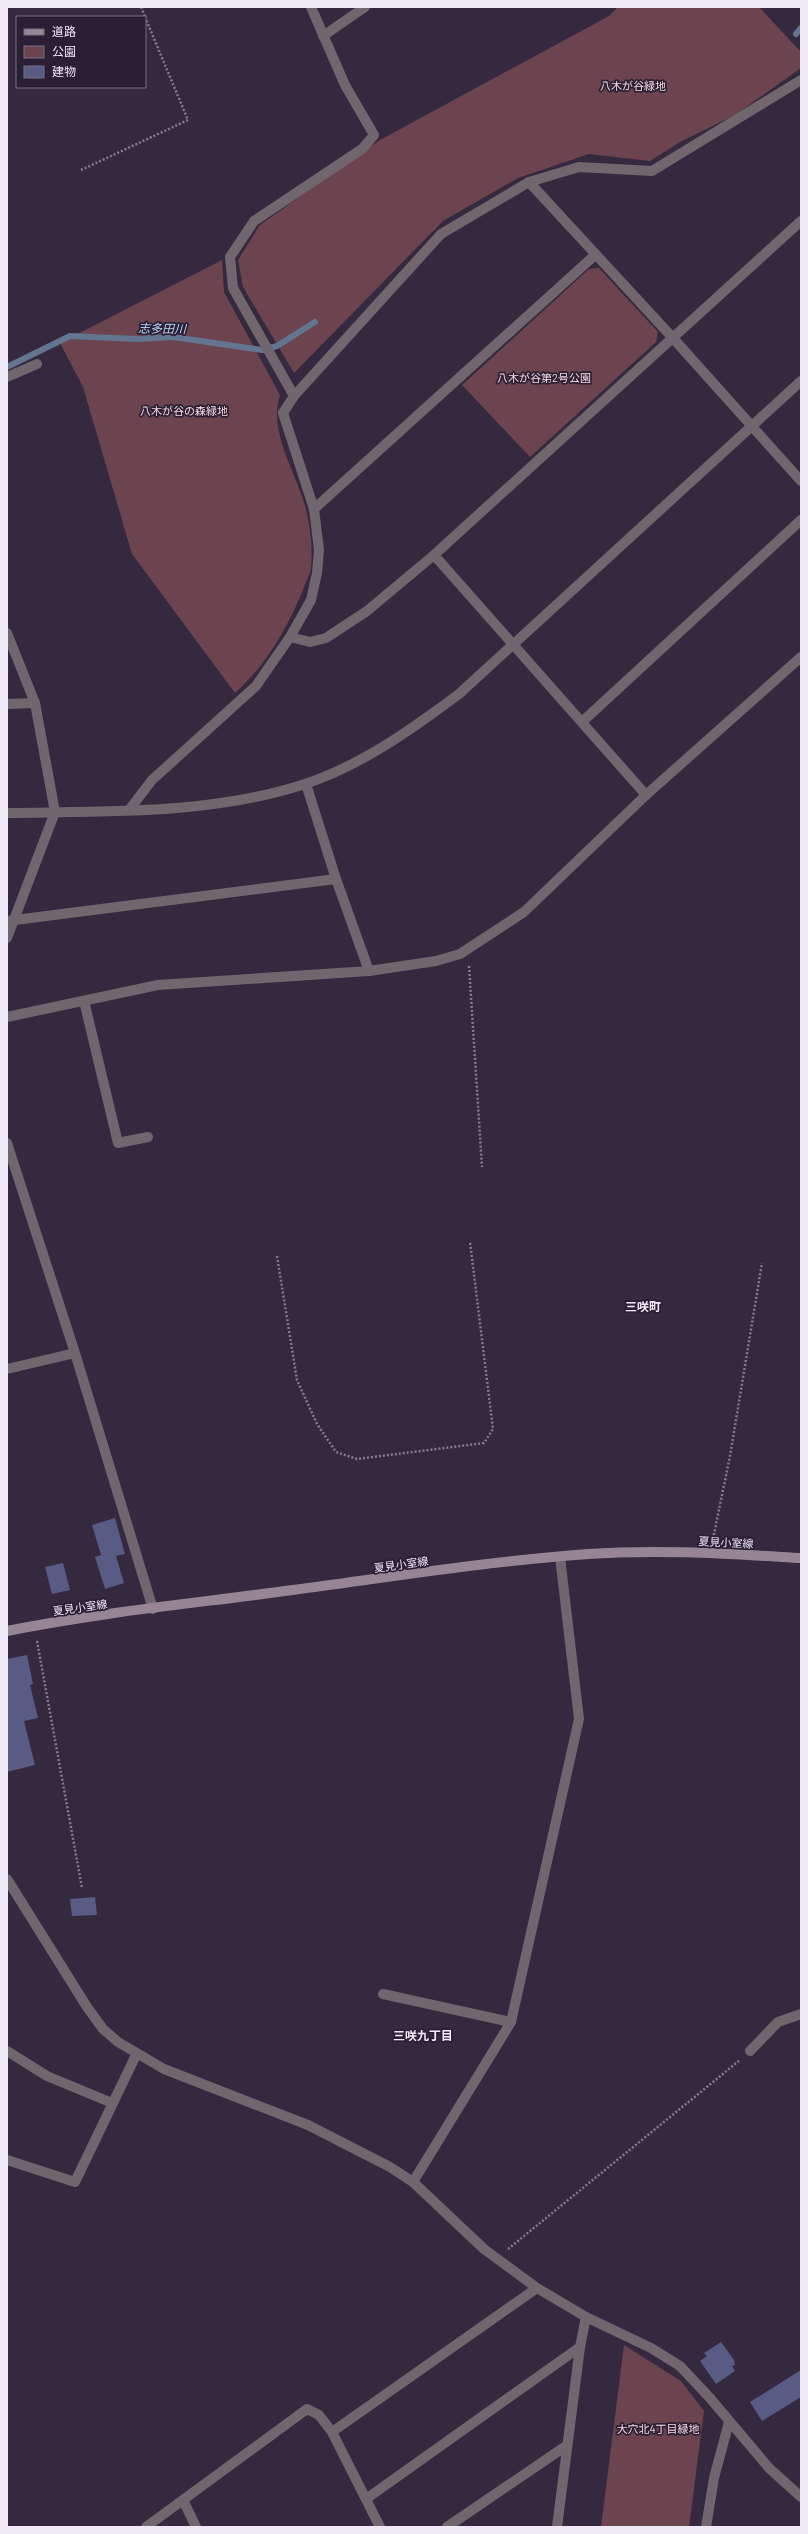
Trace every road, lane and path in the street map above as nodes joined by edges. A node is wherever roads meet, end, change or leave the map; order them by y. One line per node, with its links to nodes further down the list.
1 (311, 7): 4 (street)
2 (365, 7): 4 (street)
3 (146, 19): 6 (path)
4 (323, 36): 14 (street)
5 (801, 80): 7 (street)
6 (81, 170)
7 (528, 182): 9 (street); 14 (street)
8 (801, 221): 10 (street)
9 (595, 255): 10 (street); 17 (street)
10 (672, 337): 15 (street); 19 (street)
11 (37, 364): 12 (street)
12 (7, 377)
13 (801, 381): 15 (street)
14 (294, 396): 17 (street)
15 (752, 426): 16 (street); 22 (street)
16 (801, 481)
17 (314, 509): 21 (street)
18 (801, 520): 26 (street)
19 (434, 555): 21 (street); 22 (street)
20 (7, 633): 24 (street)
21 (290, 638): 29 (street)
22 (512, 644): 26 (street); 27 (street)
23 (801, 657): 28 (street)
24 (34, 703): 25 (street); 30 (street)
25 (7, 704)
26 (582, 722): 28 (street)
27 (306, 784): 29 (street); 32 (street)
28 (646, 795): 35 (street)
29 (129, 810): 30 (street)
30 (55, 812): 31 (street); 33 (street)
31 (7, 813)
32 (336, 879): 33 (street); 36 (street)
33 (10, 921): 34 (street)
34 (7, 938)
35 (468, 949): 36 (street); 41 (path)
36 (369, 971): 37 (street)
37 (84, 1001): 38 (street); 39 (street)
38 (7, 1017)
39 (148, 1137)
40 (7, 1143): 45 (street)
41 (482, 1167)
42 (470, 1242): 43 (path)
43 (277, 1256)
44 (762, 1263): 47 (path)
45 (75, 1352): 46 (street); 50 (street)
46 (7, 1369)
47 (711, 1552): 48 (main road, 夏見小室線); 49 (main road, 夏見小室線)
48 (560, 1557): 50 (main road, 夏見小室線); 57 (street)
49 (801, 1558)
50 (153, 1609): 51 (main road, 夏見小室線)
51 (7, 1631)
52 (38, 1641): 54 (path)
53 (7, 1879): 60 (street)
54 (82, 1888)
55 (383, 1994): 57 (street)
56 (801, 2014): 59 (street)
57 (511, 2022): 63 (street)
58 (7, 2052): 61 (street)
59 (750, 2052): 64 (path)
60 (136, 2053): 61 (street); 63 (street)
61 (112, 2103): 62 (street)
62 (7, 2160)
63 (413, 2182): 64 (street)
64 (497, 2258): 65 (street)
65 (537, 2288): 66 (street); 69 (street)
66 (586, 2317): 67 (street); 68 (street)
67 (580, 2347): 70 (street); 72 (street)
68 (729, 2422): 71 (street); 79 (street)
69 (332, 2432): 72 (street); 73 (street)
70 (566, 2446): 77 (street); 78 (street)
71 (801, 2497)
72 (366, 2499): 76 (street)
73 (183, 2500): 74 (street); 75 (street)
74 (150, 2526)
75 (196, 2527)
76 (380, 2527)
77 (447, 2527)
78 (557, 2527)
79 (706, 2527)

